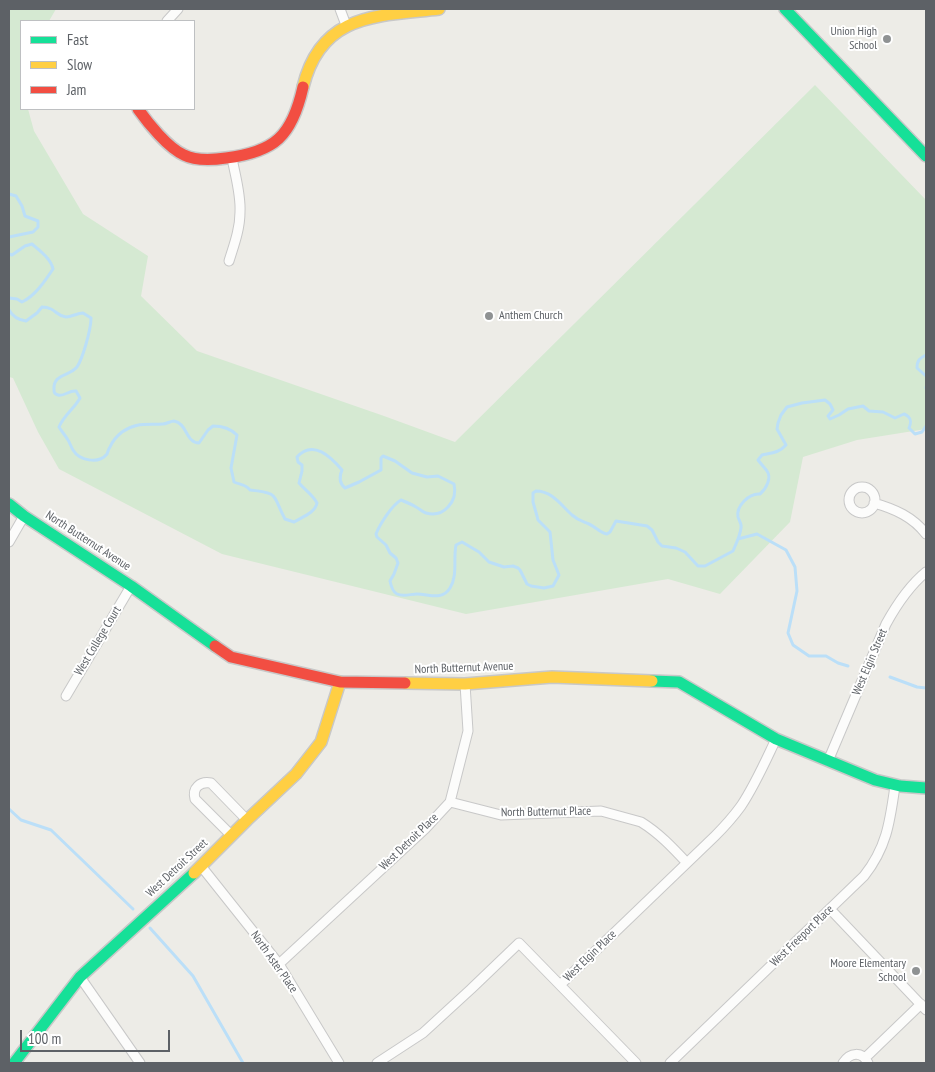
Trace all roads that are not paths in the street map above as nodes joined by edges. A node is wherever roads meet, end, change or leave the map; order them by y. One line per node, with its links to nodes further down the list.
1 (178, 9): 5 (street)
2 (340, 9): 6 (street)
3 (439, 9): 6 (street)
4 (785, 9): 8 (street)
5 (168, 20)
6 (346, 26): 9 (street)
7 (139, 110): 9 (street)
8 (926, 156)
9 (232, 158): 10 (street)
10 (229, 261)
11 (874, 503): 14 (street)
12 (9, 504): 13 (street, North Butternut Avenue)
13 (24, 516): 15 (street); 17 (street, North Butternut Avenue)
14 (926, 534)
15 (9, 542)
16 (926, 572): 22 (street, West Elgin Street)
17 (131, 586): 18 (street, North Butternut Avenue); 20 (street, West College Court)
18 (340, 682): 19 (street, North Butternut Avenue); 26 (street, West Detroit Street)
19 (465, 684): 21 (street, North Butternut Avenue); 25 (street, West Detroit Place)
20 (66, 696)
21 (776, 739): 22 (street, North Butternut Avenue); 28 (street, West Elgin Place)
22 (828, 761): 23 (street, North Butternut Avenue)
23 (895, 786): 24 (street, North Butternut Avenue); 30 (street, West Freeport Place)
24 (926, 788)
25 (450, 802): 28 (street, North Butternut Place); 31 (street, West Detroit Place)
26 (246, 820): 27 (street, West Detroit Street); 27 (street)
27 (231, 835): 29 (street, West Detroit Street)
28 (687, 863): 33 (street, West Elgin Place)
29 (201, 866): 31 (street, North Aster Place); 32 (street, West Detroit Street)
30 (830, 909): 34 (street); 41 (street, West Freeport Place)
31 (279, 964): 38 (street, North Aster Place)
32 (80, 977): 36 (street, West Detroit Street); 37 (street)
33 (560, 985): 39 (street, West Elgin Place); 40 (street)
34 (924, 1007): 35 (street)
35 (867, 1061): 42 (street)
36 (14, 1063)
37 (140, 1063)
38 (340, 1063)
39 (377, 1063)
40 (636, 1063)
41 (670, 1063)
42 (844, 1063)

